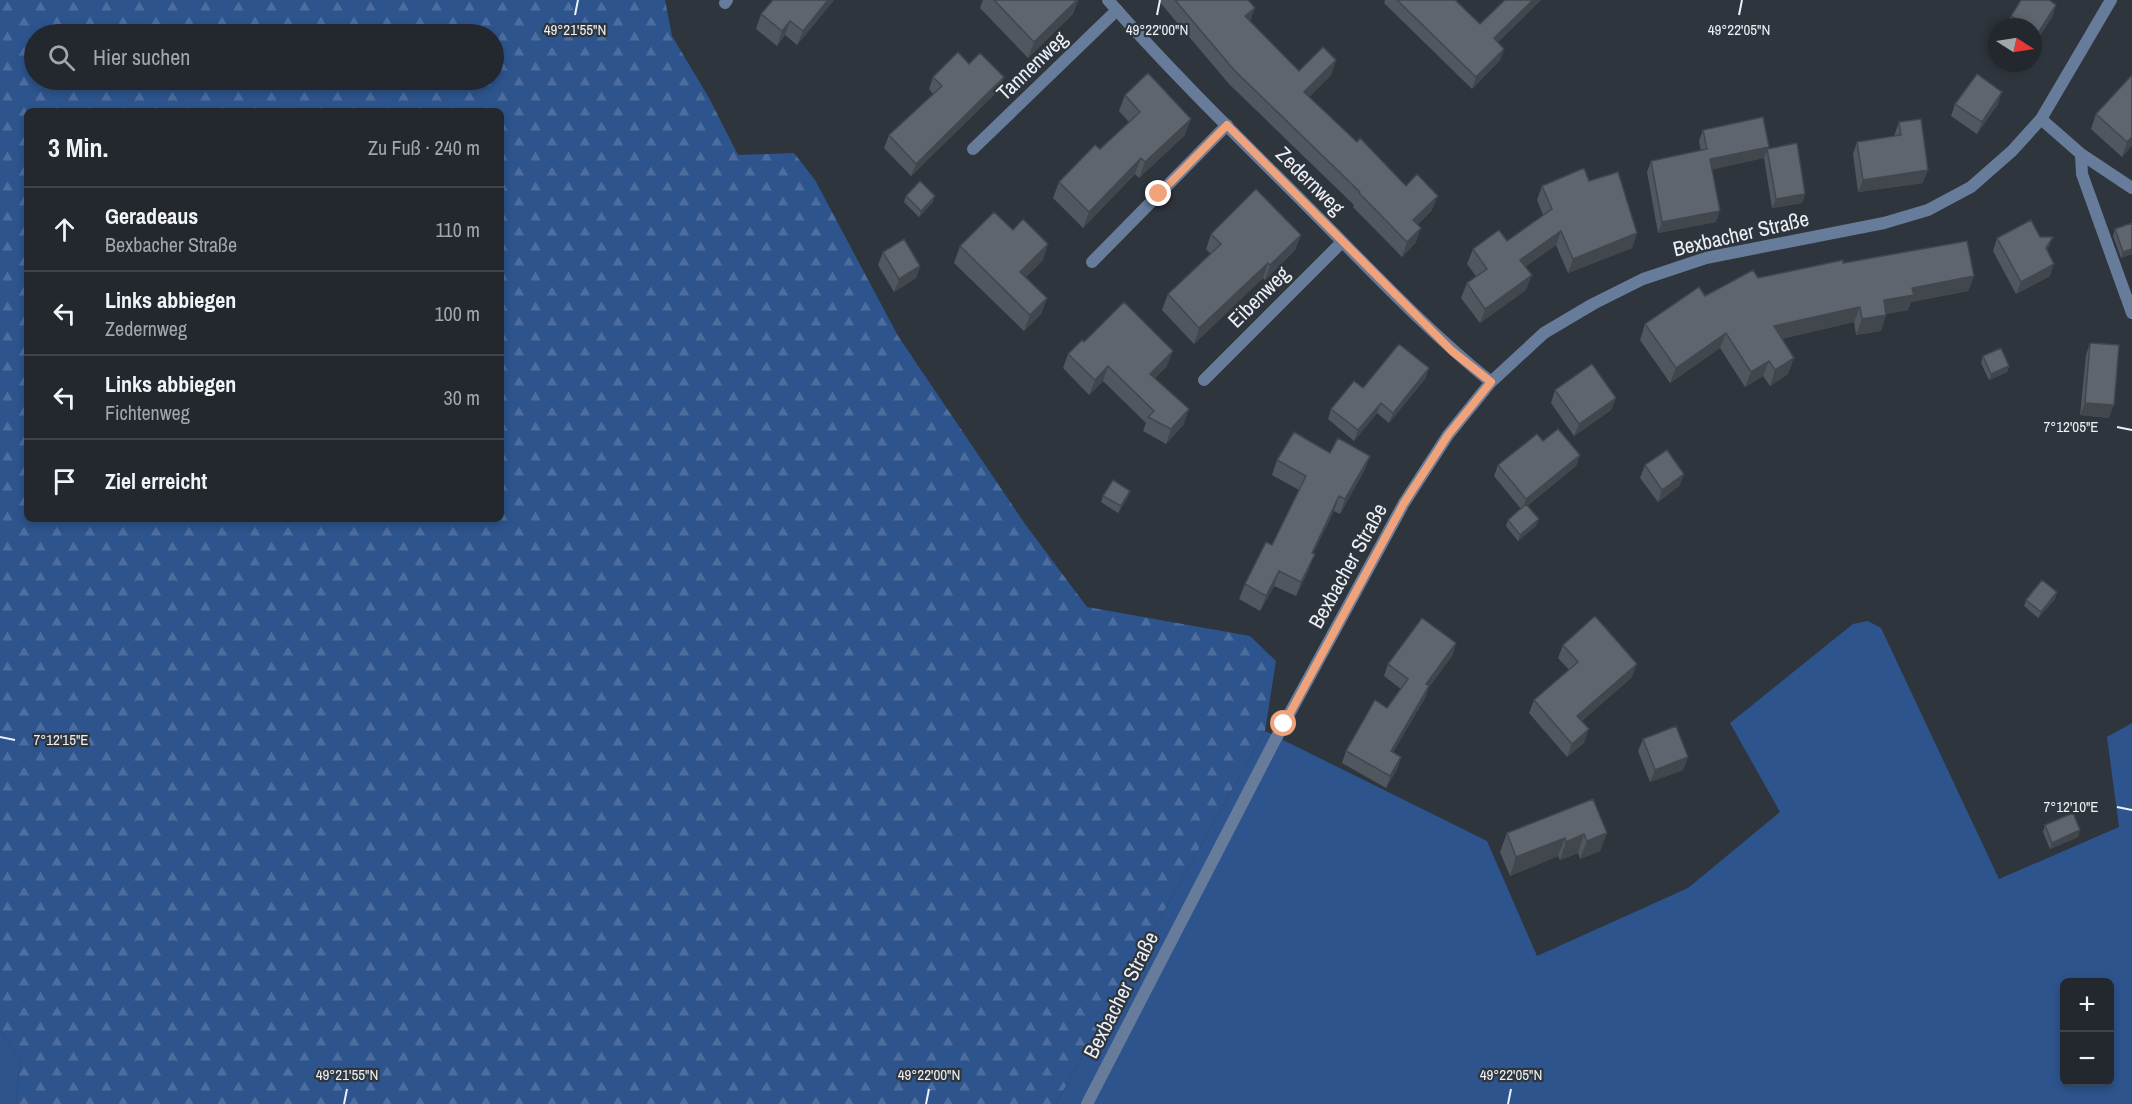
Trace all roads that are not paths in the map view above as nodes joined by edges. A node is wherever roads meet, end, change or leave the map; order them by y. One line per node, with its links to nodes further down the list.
1 (1108, 0): 3 (street, Zedernweg)
2 (2111, 0): 4 (street, Bexbacher Straße)
3 (1117, 10): 5 (street, Zedernweg); 6 (street, Tannenweg)
4 (2041, 118): 7 (street); 13 (street, Bexbacher Straße)
5 (1227, 125): 9 (street, Zedernweg); 10 (street)
6 (973, 149)
7 (2081, 154): 8 (street); 11 (street)
8 (2132, 188)
9 (1342, 242): 12 (street, Eibenweg); 13 (street, Zedernweg)
10 (1092, 262)
11 (2132, 313)
12 (1204, 381)
13 (1491, 382): 14 (street, Bexbacher Straße)
14 (1087, 1104)

